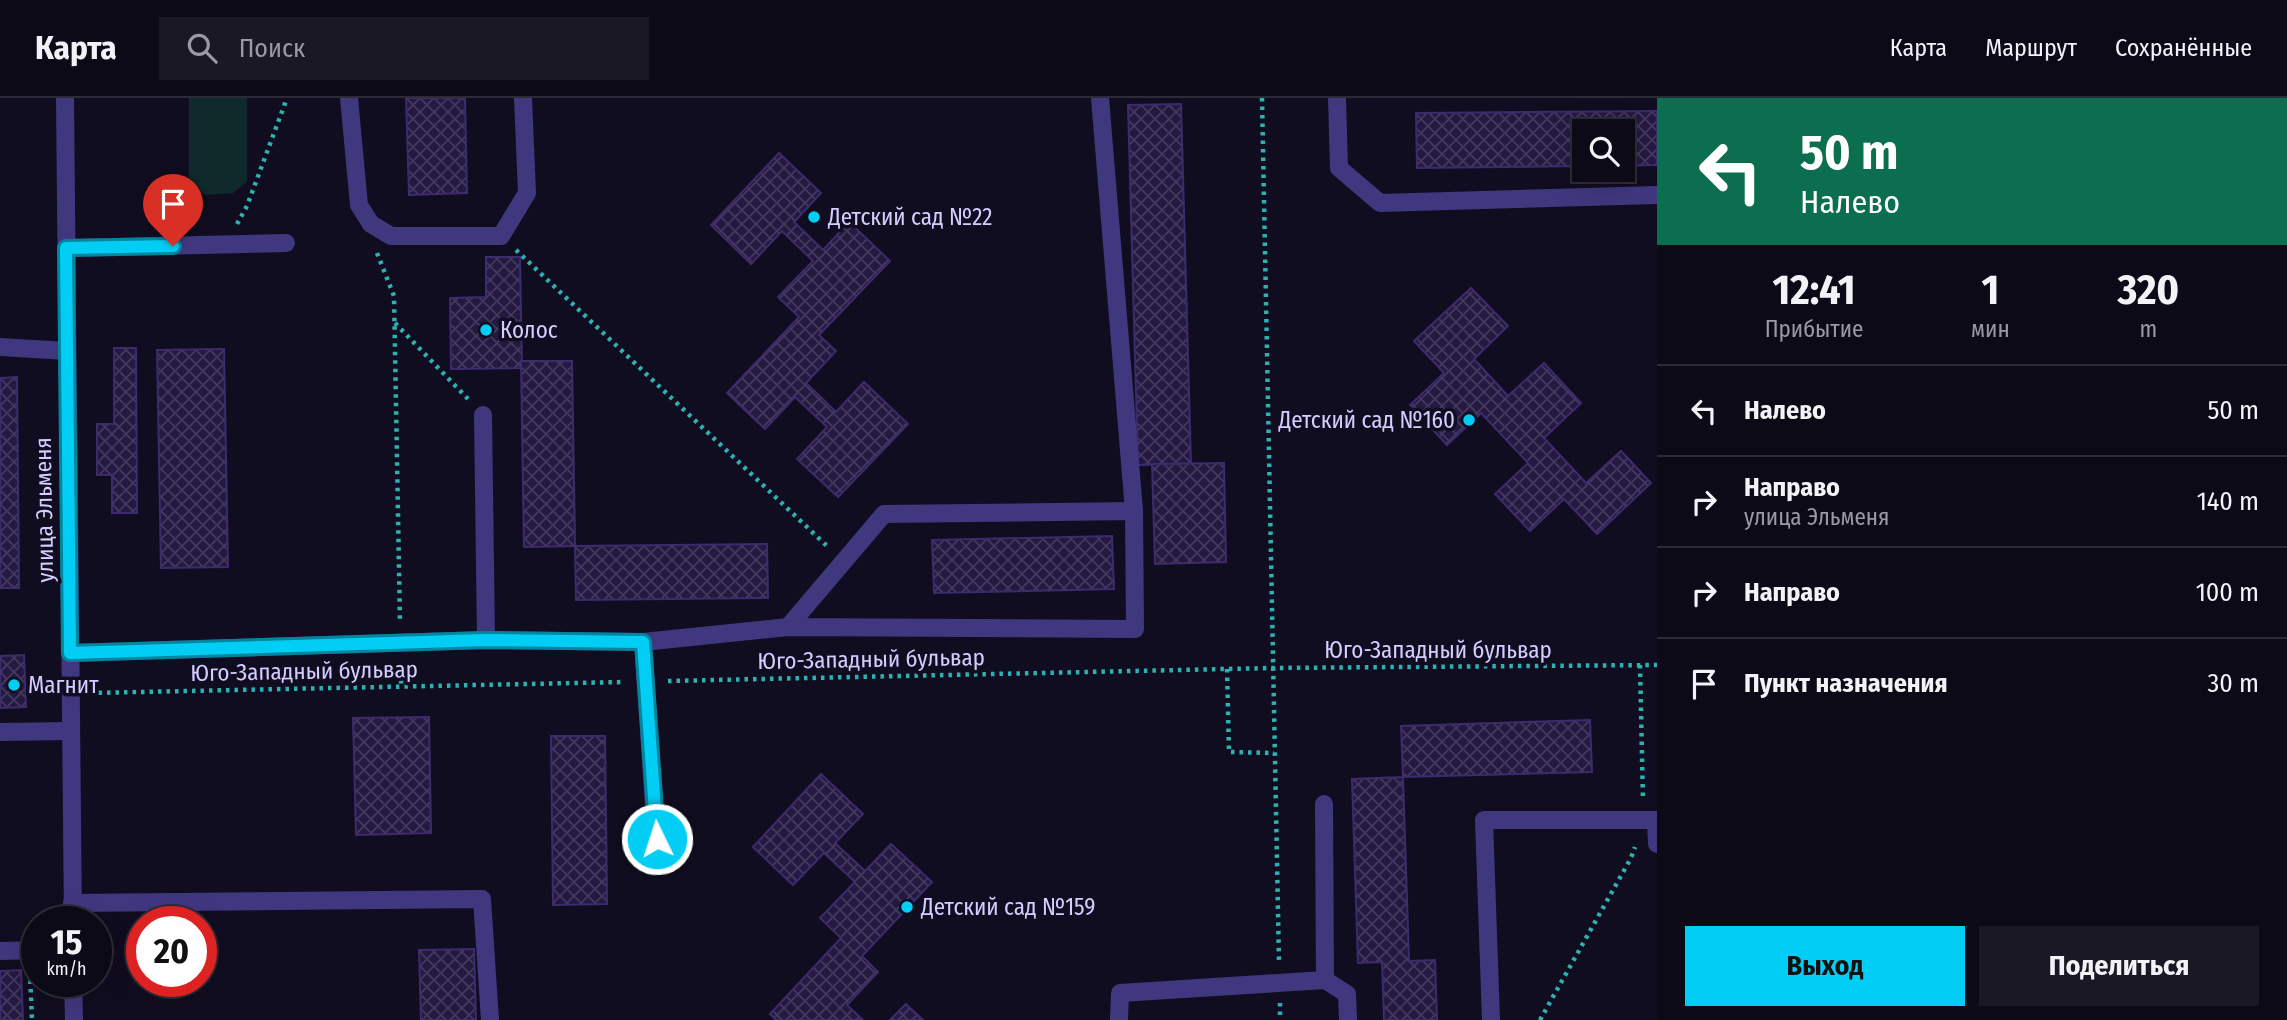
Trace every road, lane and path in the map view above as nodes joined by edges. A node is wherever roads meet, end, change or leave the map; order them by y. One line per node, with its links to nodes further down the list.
1 (65, 98): 13 (street, улица Эльменя)
2 (287, 98): 12 (path)
3 (349, 98): 9 (street)
4 (523, 98): 10 (street)
5 (1100, 98): 18 (street)
6 (1262, 98): 27 (path)
7 (1337, 98): 8 (street)
8 (1657, 195)
9 (371, 224): 10 (street); 14 (path)
10 (501, 236): 19 (path)
11 (286, 243): 12 (street)
12 (226, 245): 13 (street)
13 (66, 248): 16 (street, улица Эльменя)
14 (395, 323): 17 (path); 22 (path)
15 (0, 347): 16 (street)
16 (67, 351): 24 (street, улица Эльменя)
17 (483, 415): 21 (street)
18 (1134, 511): 19 (street); 20 (street)
19 (842, 561): 20 (street)
20 (788, 627): 23 (street)
21 (486, 640): 22 (street); 23 (street)
22 (400, 642): 24 (street); 30 (path)
23 (643, 642): 29 (street)
24 (70, 653): 32 (street, улица Эльменя)
25 (1640, 665): 26 (path, Юго-Западный бульвар); 27 (path, Юго-Западный бульвар); 36 (path)
26 (1657, 665)
27 (1272, 668): 28 (path, Юго-Западный бульвар); 34 (path)
28 (1227, 669): 29 (path, Юго-Западный бульвар); 34 (path)
29 (646, 681): 30 (path, Юго-Западный бульвар); 38 (street)
30 (401, 687): 31 (path, Юго-Западный бульвар)
31 (86, 693)
32 (71, 731): 33 (street); 39 (street, улица Эльменя)
33 (0, 732)
34 (1274, 753): 44 (path)
35 (1324, 804): 43 (street)
36 (1643, 821): 37 (street); 53 (street); 54 (path)
37 (1657, 844)
38 (658, 865)
39 (72, 902): 40 (street, улица Эльменя); 49 (street)
40 (72, 906)
41 (21, 950): 42 (street)
42 (0, 951)
43 (1325, 980): 44 (street); 52 (street)
44 (1279, 983): 50 (street); 51 (path)
45 (31, 997): 47 (path)
46 (73, 997): 48 (street)
47 (32, 1020)
48 (74, 1020)
49 (490, 1020)
50 (1119, 1020)
51 (1280, 1020)
52 (1348, 1020)
53 (1491, 1020)
54 (1540, 1020)

